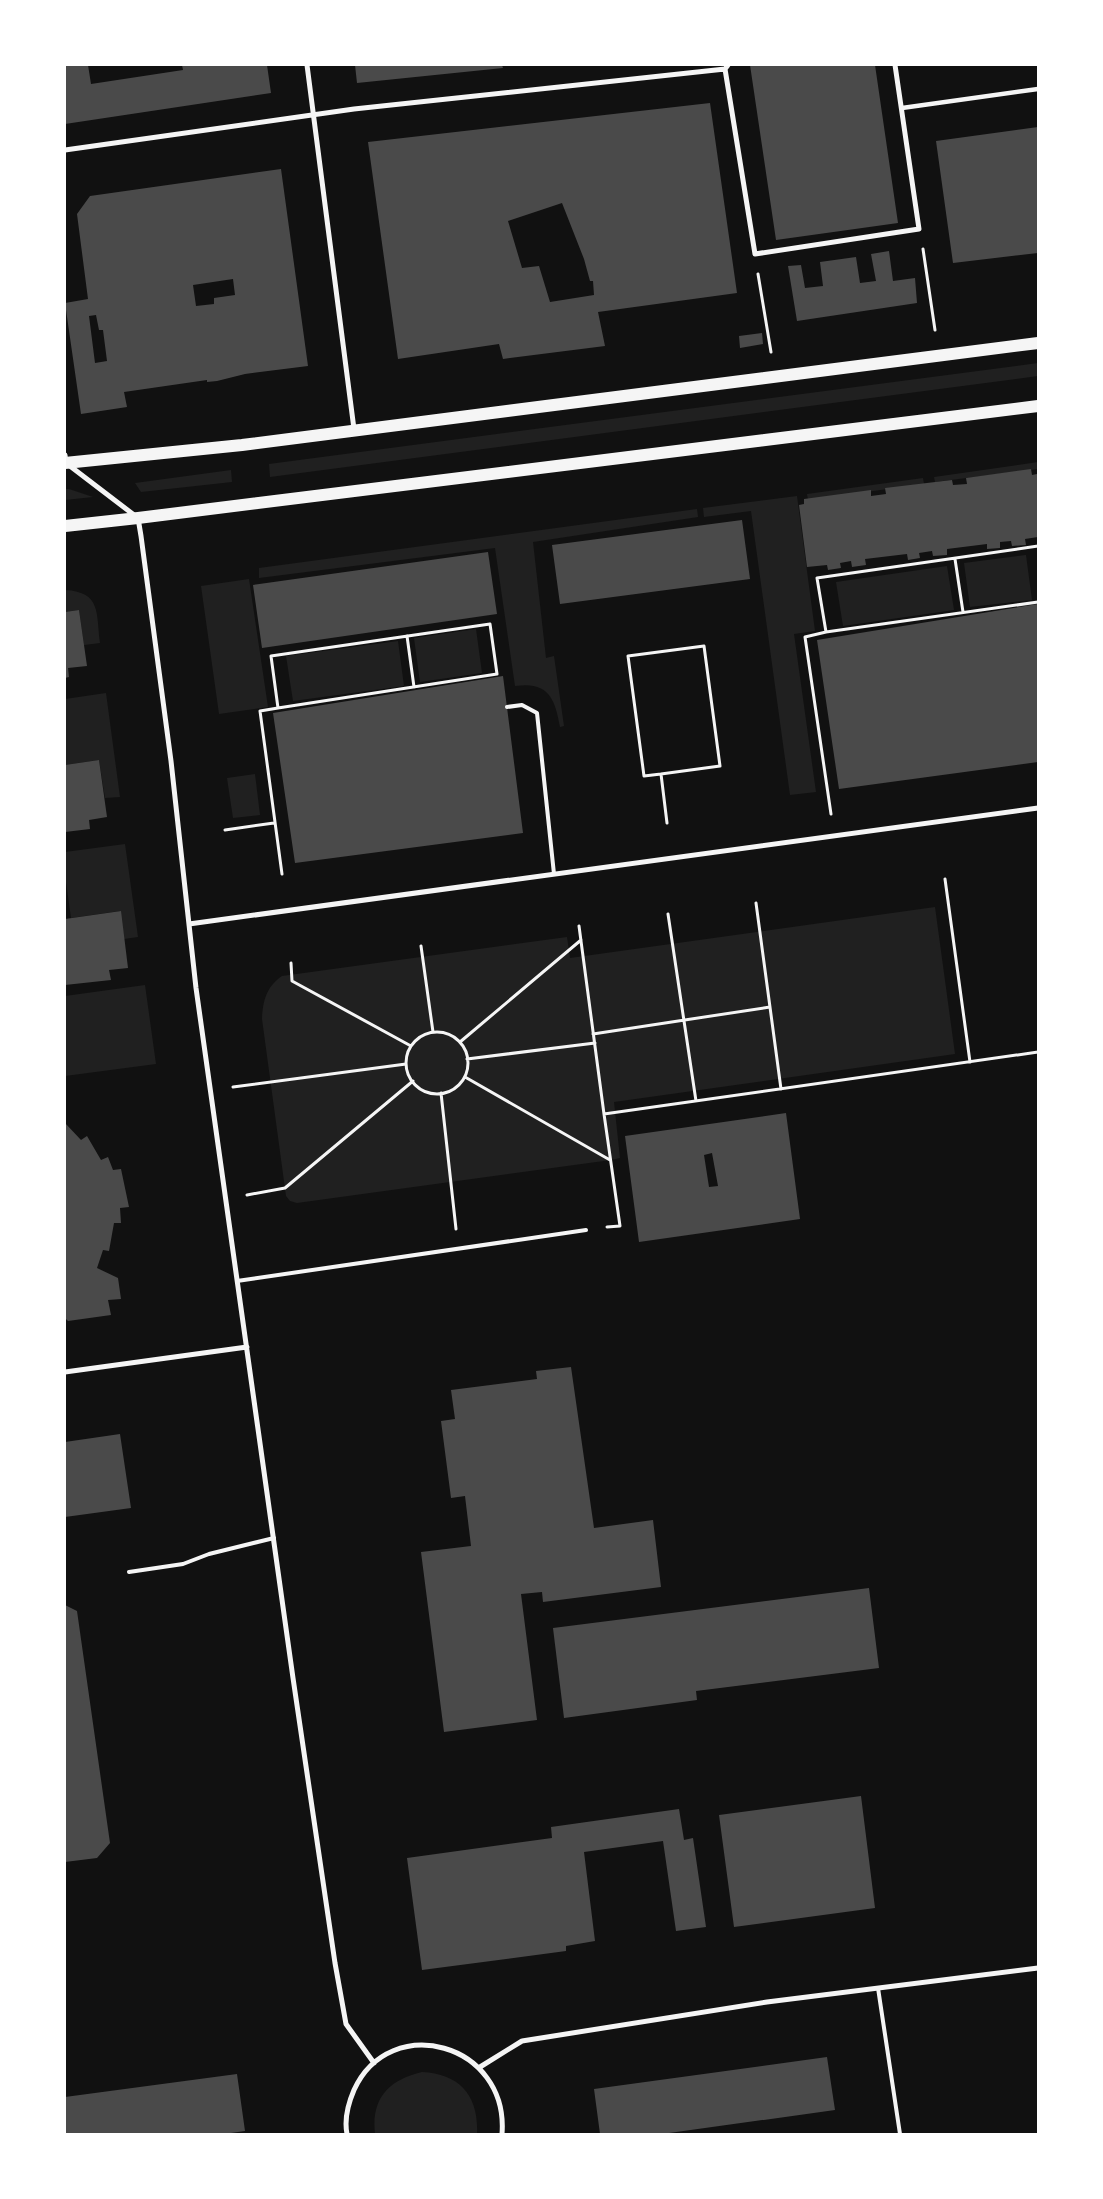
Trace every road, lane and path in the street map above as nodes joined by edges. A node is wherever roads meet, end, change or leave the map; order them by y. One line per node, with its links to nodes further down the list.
1 (307, 65): 6 (street)
2 (895, 65): 5 (street)
3 (726, 67): 6 (street); 9 (street)
4 (1038, 89): 5 (street)
5 (902, 108): 8 (street)
6 (314, 114): 7 (street); 14 (street)
7 (65, 150)
8 (920, 229): 9 (street); 11 (path)
9 (755, 254): 12 (path)
10 (1038, 343): 11 (main road)
11 (938, 355): 12 (main road)
12 (775, 378): 14 (main road)
13 (1038, 406): 16 (main road)
14 (354, 430): 15 (main road)
15 (65, 461): 16 (street)
16 (138, 518): 17 (main road); 38 (street)
17 (65, 526)
18 (1038, 546): 19 (path)
19 (955, 558): 21 (path); 22 (path)
20 (1038, 602): 21 (path)
21 (963, 612): 22 (path)
22 (826, 632): 32 (path)
23 (407, 636): 24 (path); 24 (path); 26 (path)
24 (414, 687): 26 (path)
25 (507, 707): 34 (lane)
26 (278, 708): 30 (path)
27 (661, 774): 27 (path); 29 (path)
28 (1038, 808): 32 (street)
29 (668, 822)
30 (274, 823): 31 (path); 33 (path)
31 (225, 830)
32 (834, 836): 34 (street)
33 (282, 874)
34 (554, 874): 38 (street)
35 (945, 879): 52 (path)
36 (756, 903): 43 (path)
37 (668, 914): 44 (path)
38 (189, 924): 57 (street)
39 (579, 926): 40 (path)
40 (581, 940): 46 (path); 47 (path)
41 (421, 946): 45 (path)
42 (291, 963): 49 (path)
43 (770, 1007): 44 (path); 56 (path)
44 (684, 1020): 46 (path); 59 (path)
45 (433, 1032): 47 (path); 49 (path)
46 (593, 1034): 48 (path)
47 (460, 1042): 51 (path)
48 (595, 1043): 51 (path); 60 (path)
49 (412, 1046): 53 (path)
50 (1038, 1052): 52 (path)
51 (468, 1058): 54 (path)
52 (970, 1062): 56 (path)
53 (406, 1064): 55 (path); 57 (path)
54 (465, 1076): 58 (path); 61 (path)
55 (413, 1081): 58 (path); 62 (path)
56 (781, 1089): 59 (path)
57 (211, 1090): 62 (street)
58 (441, 1093): 64 (path)
59 (696, 1101): 60 (path)
60 (604, 1114): 61 (path)
61 (611, 1160): 63 (path)
62 (226, 1199): 65 (street)
63 (586, 1230): 64 (lane)
64 (458, 1249): 65 (lane)
65 (237, 1281): 66 (street)
66 (247, 1347): 67 (street); 68 (street)
67 (65, 1372)
68 (274, 1538): 69 (lane); 72 (street)
69 (129, 1572)
70 (1038, 1968): 71 (street)
71 (878, 1988): 73 (street); 76 (lane)
72 (374, 2062): 73 (street); 74 (street)
73 (480, 2068): 75 (street)
74 (347, 2134)
75 (502, 2134)
76 (900, 2134)

